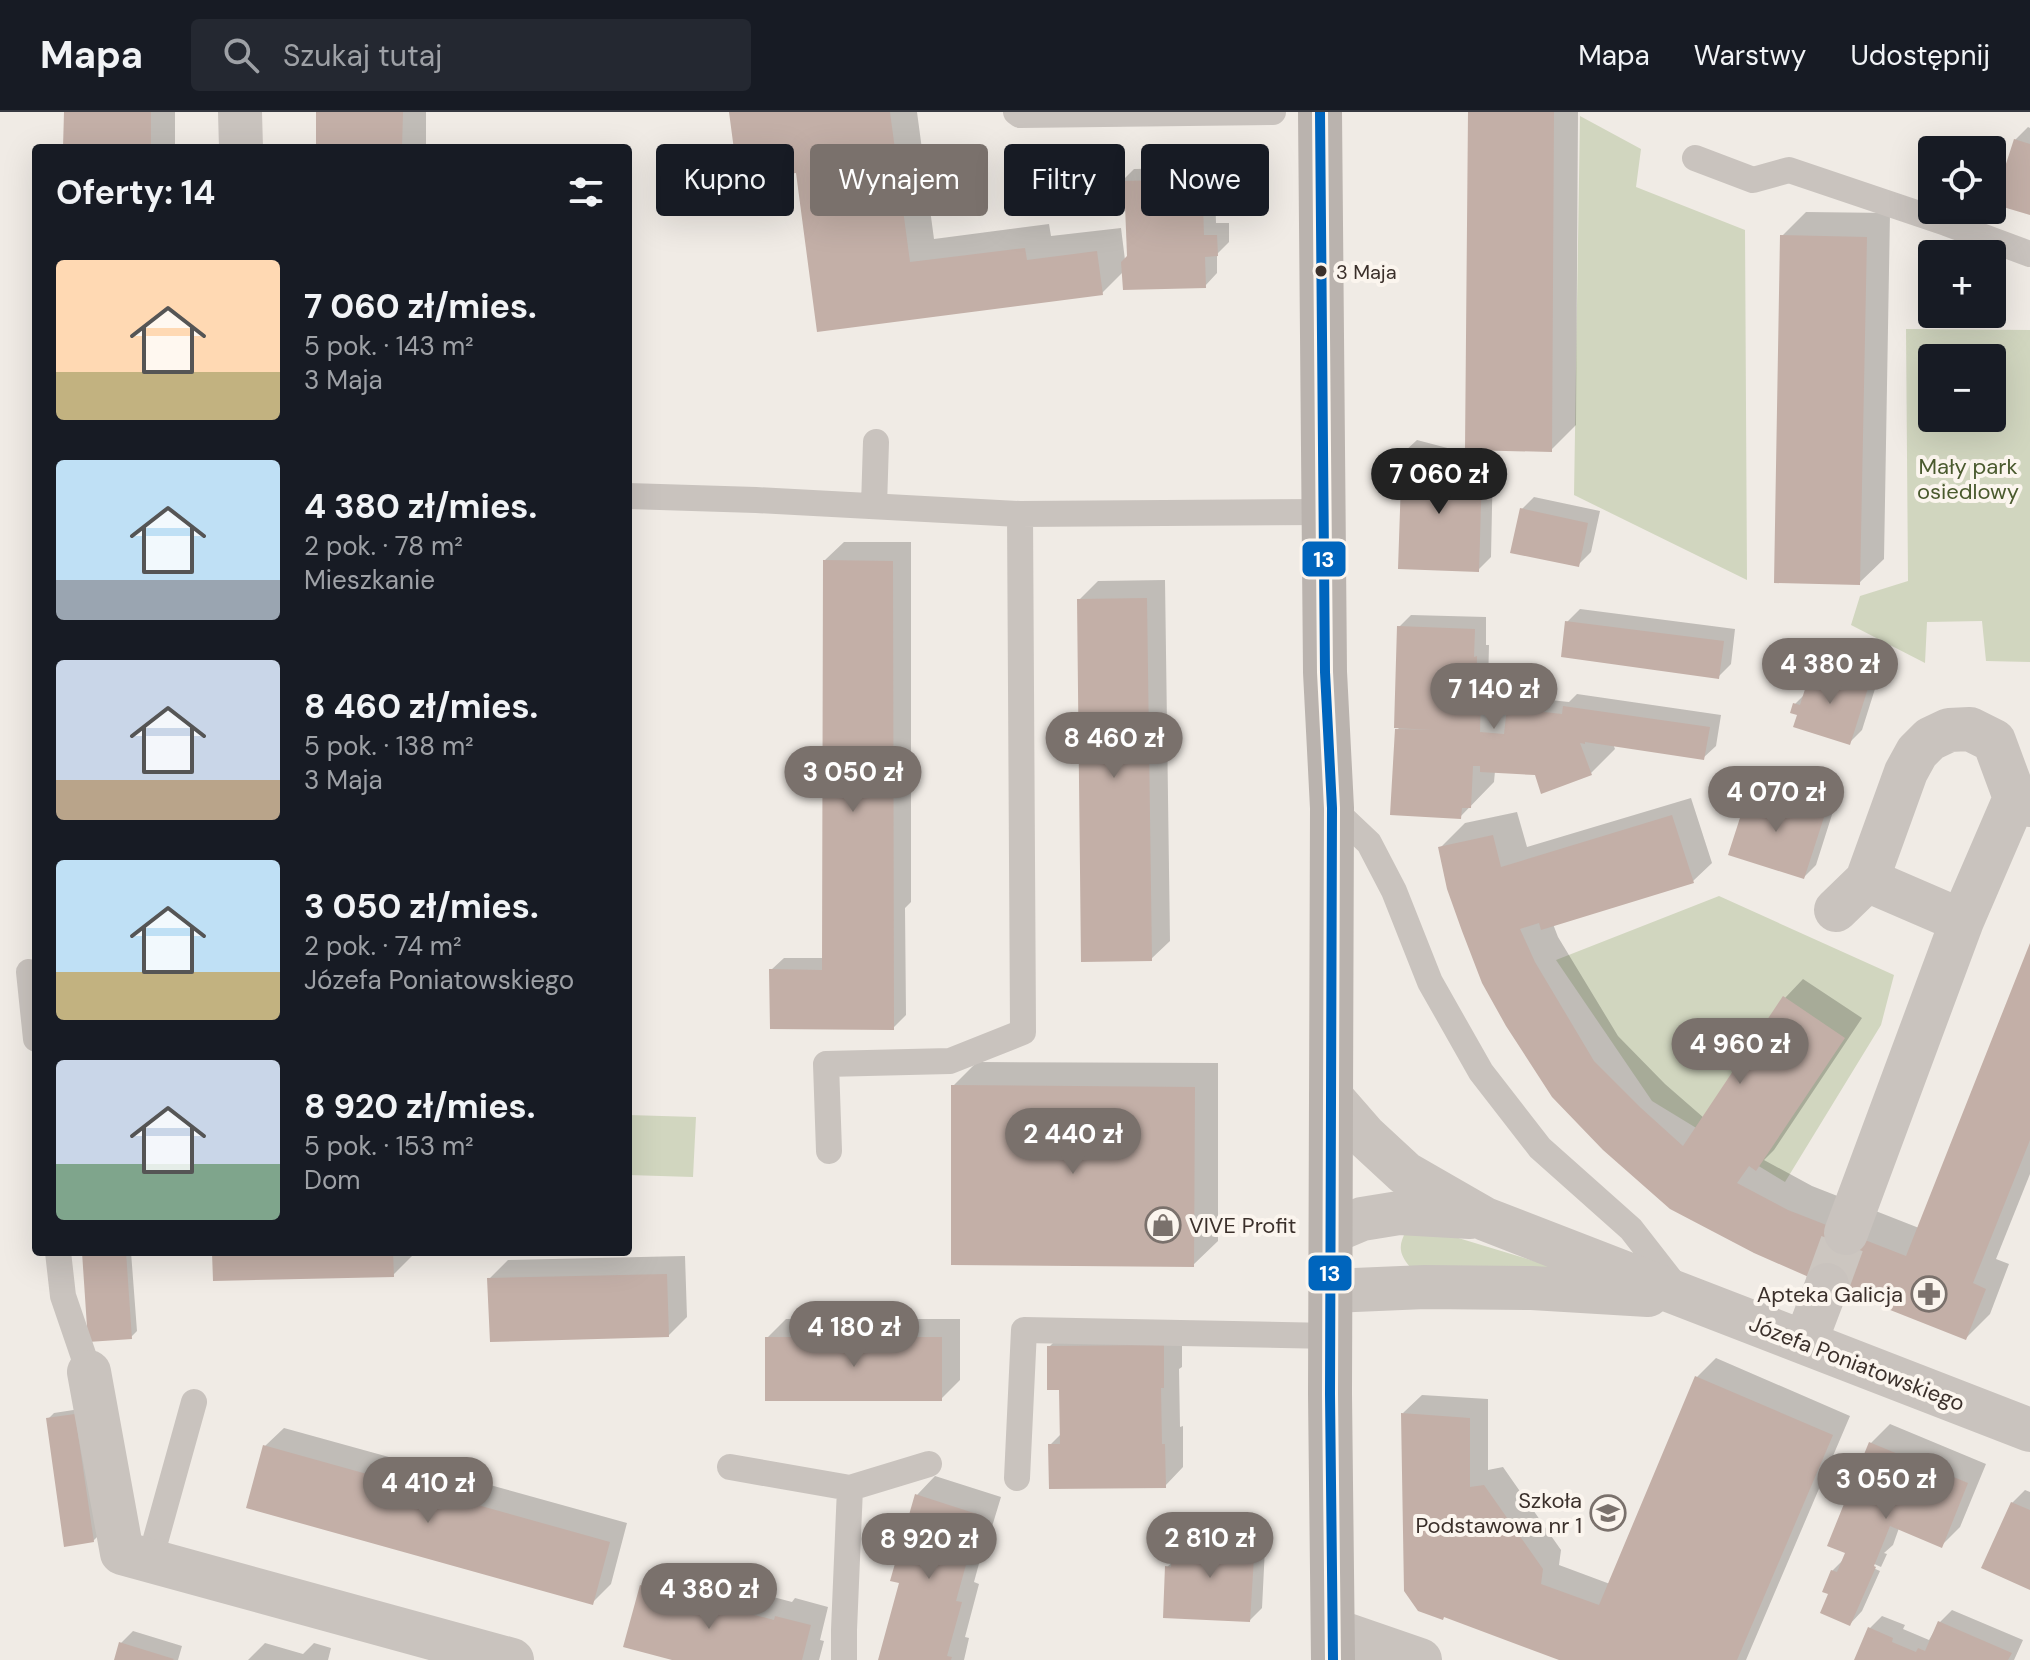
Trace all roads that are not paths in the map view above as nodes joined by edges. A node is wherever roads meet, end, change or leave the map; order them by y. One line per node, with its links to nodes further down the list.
1 (240, 112): 5 (street)
2 (1016, 112): 3 (lane)
3 (1273, 112)
4 (1320, 112): 11 (street)
5 (241, 144)
6 (1695, 158): 7 (lane)
7 (2030, 254)
8 (876, 442): 10 (lane)
9 (632, 496): 10 (lane)
10 (874, 506): 12 (lane)
11 (1325, 512): 12 (lane); 14 (street)
12 (1020, 514): 21 (lane)
13 (2022, 802): 15 (street); 17 (street)
14 (1332, 808): 20 (street); 28 (lane)
15 (1867, 880): 16 (street); 17 (street)
16 (1836, 910)
17 (1962, 921): 24 (street)
18 (29, 972): 19 (lane)
19 (32, 1001)
20 (1331, 1097): 22 (street); 23 (street)
21 (829, 1151)
22 (1485, 1219): 23 (street); 28 (street, Józefa Poniatowskiego)
23 (1331, 1232): 27 (street)
24 (1846, 1233)
25 (58, 1256): 31 (lane)
26 (1827, 1285): 30 (street)
27 (1331, 1291): 28 (street, Józefa Poniatowskiego); 29 (street)
28 (1684, 1297): 30 (street, Józefa Poniatowskiego)
29 (1331, 1336): 36 (lane); 39 (street)
30 (1805, 1343): 33 (street, Józefa Poniatowskiego)
31 (89, 1372): 38 (street)
32 (194, 1402): 38 (lane)
33 (2030, 1430)
34 (929, 1464): 37 (lane)
35 (730, 1467): 37 (lane)
36 (1017, 1478)
37 (850, 1488): 41 (lane)
38 (150, 1560): 40 (street)
39 (1333, 1645): 42 (street)
40 (512, 1660)
41 (844, 1660)
42 (1420, 1660)

